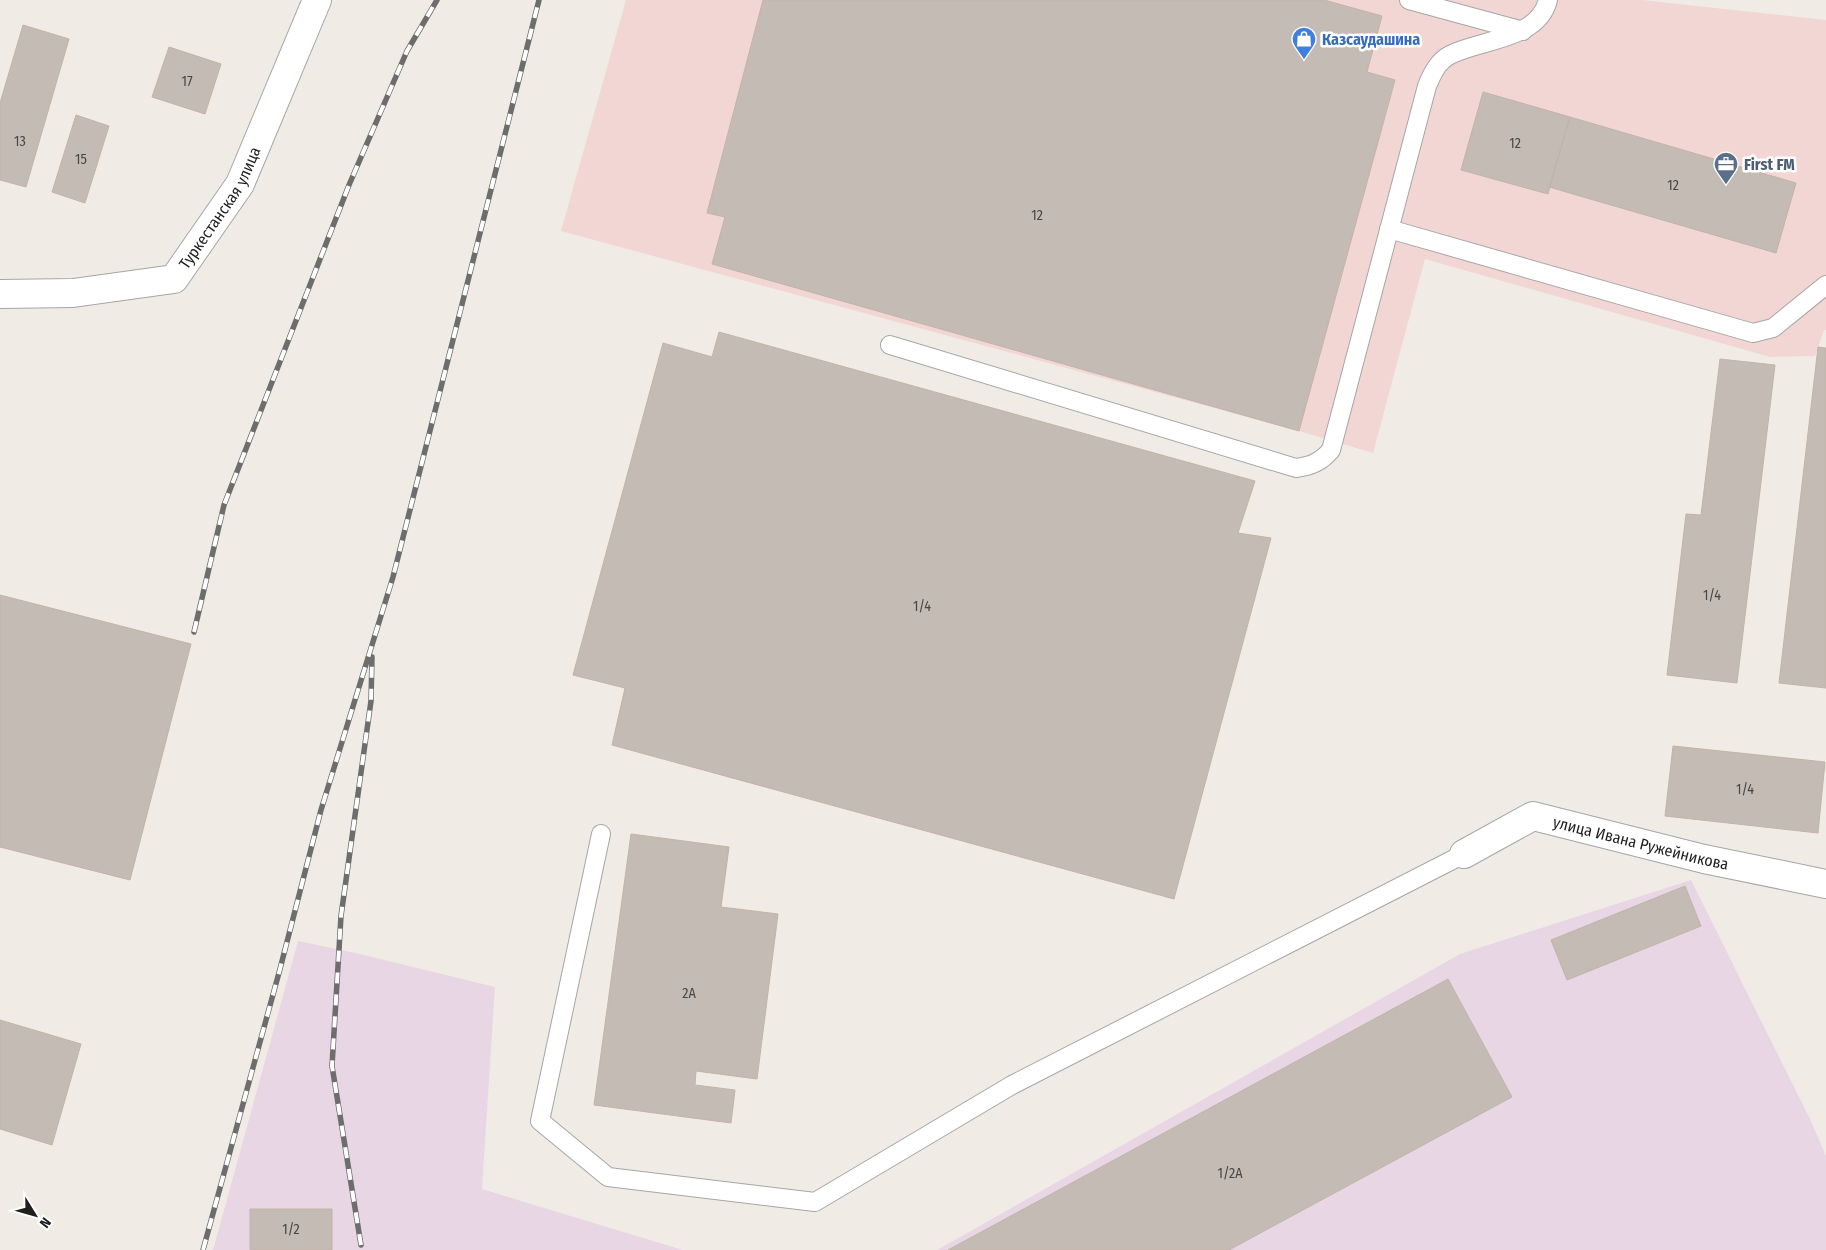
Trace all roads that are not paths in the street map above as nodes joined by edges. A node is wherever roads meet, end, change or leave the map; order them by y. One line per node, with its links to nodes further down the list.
1 (316, 0): 7 (street, Туркестанская улица)
2 (1409, 0): 4 (lane)
3 (1548, 0): 4 (lane)
4 (1523, 31): 5 (lane)
5 (1389, 229): 6 (lane); 8 (lane)
6 (1826, 285)
7 (0, 294)
8 (890, 345)
9 (601, 834): 10 (lane)
10 (1464, 854): 11 (street, улица Ивана Ружейникова)
11 (1826, 884)

